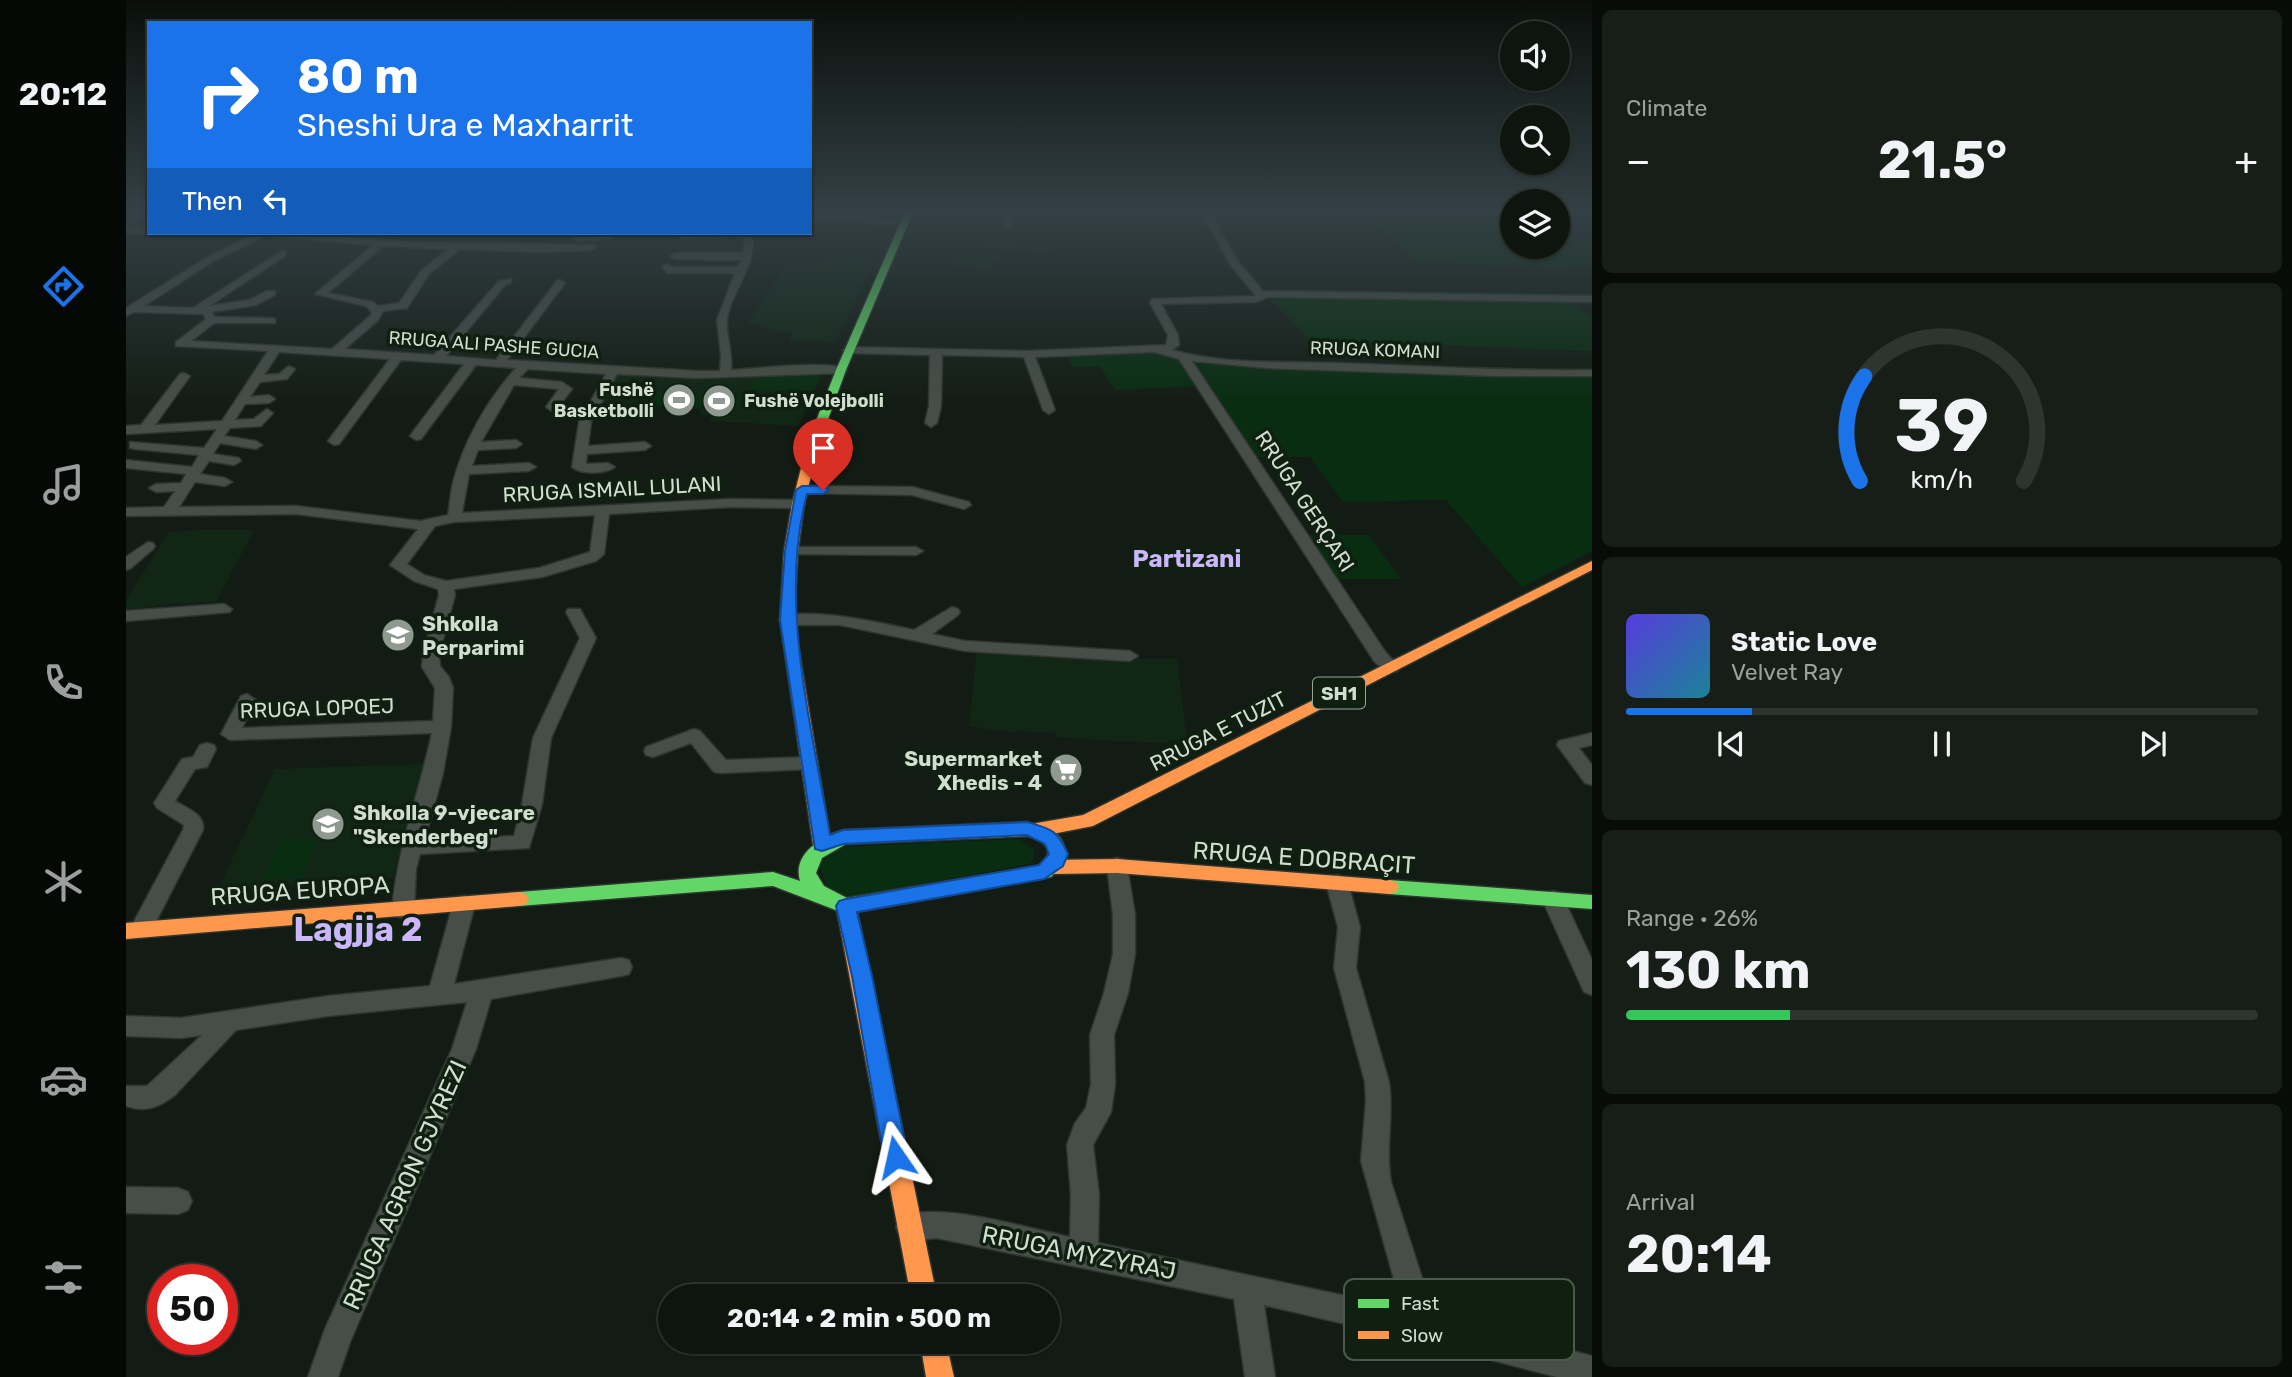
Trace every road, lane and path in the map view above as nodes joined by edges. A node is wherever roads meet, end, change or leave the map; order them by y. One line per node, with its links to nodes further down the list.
1 (183, 276): 13 (street)
2 (248, 276): 14 (street)
3 (341, 276): 15 (street)
4 (421, 276): 15 (street)
5 (739, 276): 34 (street)
6 (881, 276): 21 (main road)
7 (1246, 276): 11 (street)
8 (508, 281): 26 (street)
9 (560, 283): 28 (street)
10 (271, 293): 14 (street)
11 (1262, 295): 12 (street); 19 (street)
12 (1592, 299)
13 (128, 307): 14 (street)
14 (199, 309): 17 (street)
15 (377, 309): 20 (street)
16 (271, 321): 17 (street)
17 (210, 322): 18 (street, RRUGA ALI PASHE GUCIA)
18 (277, 347): 20 (street, RRUGA ALI PASHE GUCIA); 36 (street)
19 (1158, 349): 23 (street, RRUGA KOMANI); 25 (street, RRUGA KOMANI)
20 (336, 351): 24 (street, RRUGA ALI PASHE GUCIA)
21 (849, 351): 22 (street, RRUGA KOMANI); 32 (main road)
22 (936, 354): 23 (street, RRUGA KOMANI); 43 (street)
23 (1028, 354): 41 (street)
24 (398, 356): 26 (street, RRUGA ALI PASHE GUCIA); 49 (street)
25 (1184, 358): 33 (street, RRUGA KOMANI); 86 (street, RRUGA GERÇARI)
26 (437, 359): 27 (street, RRUGA ALI PASHE GUCIA)
27 (474, 361): 28 (street, RRUGA ALI PASHE GUCIA); 47 (street)
28 (499, 363): 29 (street, RRUGA ALI PASHE GUCIA)
29 (525, 365): 31 (street, RRUGA ALI PASHE GUCIA); 37 (street)
30 (289, 369): 36 (street)
31 (614, 370): 34 (street, RRUGA ALI PASHE GUCIA); 55 (street)
32 (841, 370): 34 (street, RRUGA ALI PASHE GUCIA); 66 (main road)
33 (1592, 373)
34 (725, 374)
35 (184, 376): 45 (street)
36 (256, 379): 39 (street)
37 (509, 382): 40 (street); 53 (street)
38 (269, 398): 39 (street)
39 (242, 401): 44 (street)
40 (552, 407)
41 (1049, 410)
42 (267, 413): 44 (street)
43 (931, 423)
44 (226, 424): 45 (street); 48 (street)
45 (148, 428): 46 (street); 51 (street)
46 (126, 430)
47 (416, 436)
48 (216, 439): 52 (street); 56 (street)
49 (334, 441)
50 (516, 444): 53 (street)
51 (135, 445): 56 (street); 57 (street)
52 (256, 445)
53 (475, 446): 62 (street)
54 (645, 446): 55 (street)
55 (582, 450): 61 (street)
56 (206, 454): 58 (street); 63 (street)
57 (126, 458)
58 (234, 461)
59 (126, 464): 63 (street)
60 (529, 467): 62 (street)
61 (608, 467)
62 (465, 470): 71 (street)
63 (190, 478): 64 (street); 65 (street); 68 (street)
64 (225, 482)
65 (156, 488)
66 (800, 497): 67 (street, RRUGA ISMAIL LULANI); 70 (street, RRUGA ISMAIL LULANI); 74 (main road)
67 (964, 505)
68 (169, 510): 69 (street, RRUGA ISMAIL LULANI); 72 (street, RRUGA ISMAIL LULANI)
69 (126, 512)
70 (603, 512): 71 (street, RRUGA ISMAIL LULANI); 78 (street)
71 (454, 518): 72 (street, RRUGA ISMAIL LULANI)
72 (429, 526): 78 (street)
73 (148, 546): 76 (street)
74 (791, 551): 75 (street); 83 (main road)
75 (916, 551)
76 (126, 565)
77 (1592, 565): 86 (main road, RRUGA E TUZIT / SH1)
78 (445, 586): 88 (street)
79 (224, 609): 82 (street)
80 (575, 612): 97 (street)
81 (952, 612): 84 (street)
82 (126, 616)
83 (788, 620): 84 (street); 92 (main road)
84 (918, 635): 85 (street)
85 (1130, 656)
86 (1391, 667): 94 (main road, RRUGA E TUZIT / SH1)
87 (247, 700): 88 (street, RRUGA LOPQEJ)
88 (442, 727): 97 (street)
89 (1592, 739): 93 (street)
90 (207, 749): 108 (street, RRUGA EUROPA)
91 (653, 751): 92 (street)
92 (809, 763): 96 (main road)
93 (1592, 778)
94 (1087, 821): 95 (main road, SH1); 98 (main road, SH1)
95 (1037, 831): 96 (main road, SH1); 98 (main road)
96 (819, 846): 100 (main road, SH1); 102 (main road)
97 (413, 847): 107 (street)
98 (1054, 864): 99 (main road, RRUGA E DOBRAÇIT); 106 (main road, RRUGA E DOBRAÇIT)
99 (1117, 866): 101 (main road, RRUGA E DOBRAÇIT); 119 (street)
100 (773, 879): 102 (main road, RRUGA EUROPA); 105 (main road, RRUGA EUROPA)
101 (1337, 883): 103 (main road, RRUGA E DOBRAÇIT); 120 (street)
102 (817, 894): 106 (main road, RRUGA EUROPA)
103 (1553, 899): 104 (main road, RRUGA E DOBRAÇIT); 110 (street)
104 (1592, 902)
105 (464, 904): 107 (main road, RRUGA EUROPA); 112 (street)
106 (846, 906): 118 (main road)
107 (403, 910): 108 (main road, RRUGA EUROPA)
108 (134, 930)
109 (621, 967): 111 (street)
110 (1592, 985)
111 (482, 991): 112 (street); 127 (street, RRUGA AGRON GJYREZI)
112 (440, 993): 113 (street)
113 (230, 1020): 114 (street); 115 (street)
114 (126, 1026)
115 (131, 1096)
116 (126, 1200): 117 (street)
117 (178, 1201)
118 (910, 1227): 119 (street, RRUGA MYZYRAJ); 121 (main road)
119 (1084, 1254): 122 (street, RRUGA MYZYRAJ)
120 (1409, 1279)
121 (921, 1284)
122 (1247, 1287): 123 (street, RRUGA MYZYRAJ); 129 (street)
123 (1344, 1309)
124 (935, 1354): 128 (main road)
125 (1553, 1360): 126 (street, RRUGA MYZYRAJ)
126 (1592, 1370)
127 (323, 1377)
128 (940, 1377)
129 (1260, 1377)

